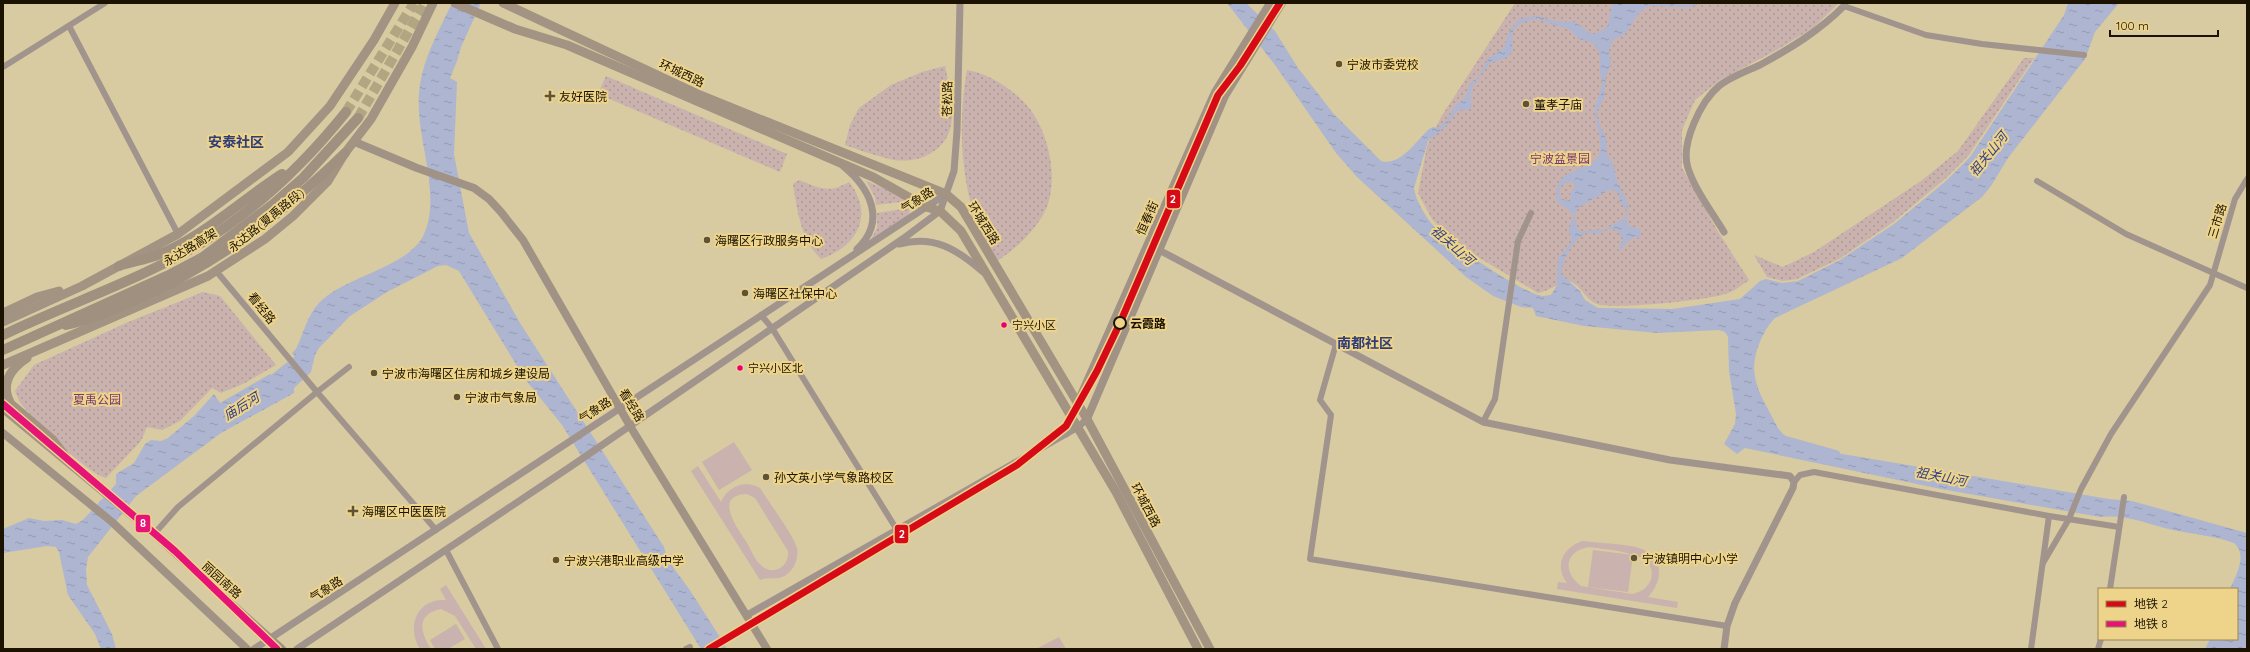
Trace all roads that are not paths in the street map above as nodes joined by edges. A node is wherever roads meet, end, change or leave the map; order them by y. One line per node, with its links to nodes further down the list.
1 (105, 3): 10 (street)
2 (395, 3): 26 (main road)
3 (433, 3): 15 (main road, 永达路(夏禹路段))
4 (455, 3): 18 (main road, 环城西路)
5 (503, 3): 21 (main road, 环城西路)
6 (960, 3): 21 (street, 苍松路)
7 (1270, 3): 48 (main road, 恒春街)
8 (1282, 3): 28 (main road, 恒春街)
9 (1845, 5): 11 (street); 25 (street)
10 (69, 26): 12 (street); 26 (street)
11 (2084, 55)
12 (3, 67)
13 (346, 112): 17 (highway, 永达路高架)
14 (358, 118): 37 (highway, 永达路高架)
15 (355, 142): 16 (main road, 永达路(夏禹路段)); 49 (main road, 看经路)
16 (345, 153): 31 (main road, 永达路(夏禹路段)); 37 (highway)
17 (307, 158): 30 (highway); 41 (highway, 永达路高架)
18 (835, 160): 22 (main road, 环城西路); 29 (street)
19 (2247, 179): 32 (street, 三市路)
20 (2037, 181): 32 (street)
21 (946, 194): 22 (street, 气象路); 23 (street, 气象路); 48 (main road, 环城西路)
22 (926, 207): 23 (main road, 环城西路); 29 (street, 气象路)
23 (940, 211): 27 (street, 气象路); 33 (main road, 环城西路)
24 (1531, 213): 53 (street)
25 (1724, 232)
26 (178, 234): 30 (main road)
27 (893, 246): 33 (street); 40 (street, 气象路)
28 (1159, 250): 42 (street); 52 (main road, 恒春街)
29 (844, 261): 38 (street, 气象路)
30 (119, 266): 34 (main road)
31 (217, 272): 43 (main road, 永达路(夏禹路段)); 47 (street, 看经路)
32 (2213, 272): 35 (street); 62 (street, 三市路)
33 (987, 275): 51 (main road, 环城西路)
34 (82, 286): 36 (main road); 39 (main road)
35 (2247, 288)
36 (3, 313)
37 (90, 315): 44 (highway, 永达路高架)
38 (761, 315): 40 (street); 49 (street, 气象路)
39 (3, 322)
40 (772, 328): 54 (street, 气象路); 65 (street)
41 (3, 336)
42 (1336, 344): 53 (street); 71 (street)
43 (44, 346): 45 (main road, 永达路(夏禹路段)); 58 (main road)
44 (3, 350)
45 (3, 365)
46 (349, 367): 47 (street)
47 (317, 392): 64 (street, 看经路); 66 (street)
48 (1077, 404): 51 (street); 52 (main road, 环城西路)
49 (619, 407): 54 (main road, 看经路); 64 (street, 气象路)
50 (3, 409): 58 (main road)
51 (1071, 416): 55 (main road, 环城西路); 57 (street)
52 (1087, 419): 55 (street); 80 (main road, 环城西路)
53 (1483, 422): 59 (street)
54 (630, 426): 67 (street, 气象路); 70 (main road, 看经路)
55 (1078, 427): 57 (street); 79 (main road, 环城西路)
56 (3, 433): 73 (main road)
57 (1066, 434): 65 (street)
58 (72, 465): 66 (main road, 丽园南路)
59 (1794, 482): 61 (street); 71 (street)
60 (2124, 497): 63 (street)
61 (2049, 516): 62 (street); 68 (street)
62 (2070, 516): 63 (street); 68 (street, 三市路)
63 (2119, 527): 69 (street)
64 (436, 530): 72 (street, 气象路)
65 (898, 530): 70 (street)
66 (154, 534): 72 (main road, 丽园南路)
67 (446, 550): 76 (street, 气象路); 77 (street)
68 (2043, 563): 82 (street)
69 (2110, 588)
70 (747, 615): 78 (main road, 看经路)
71 (1727, 626): 81 (street)
72 (270, 639): 74 (street, 气象路); 75 (main road, 丽园南路)
73 (247, 649)
74 (254, 649)
75 (282, 649)
76 (297, 649)
77 (498, 649)
78 (767, 649)
79 (1198, 649)
80 (1210, 649)
81 (1724, 649)
82 (2031, 649)

